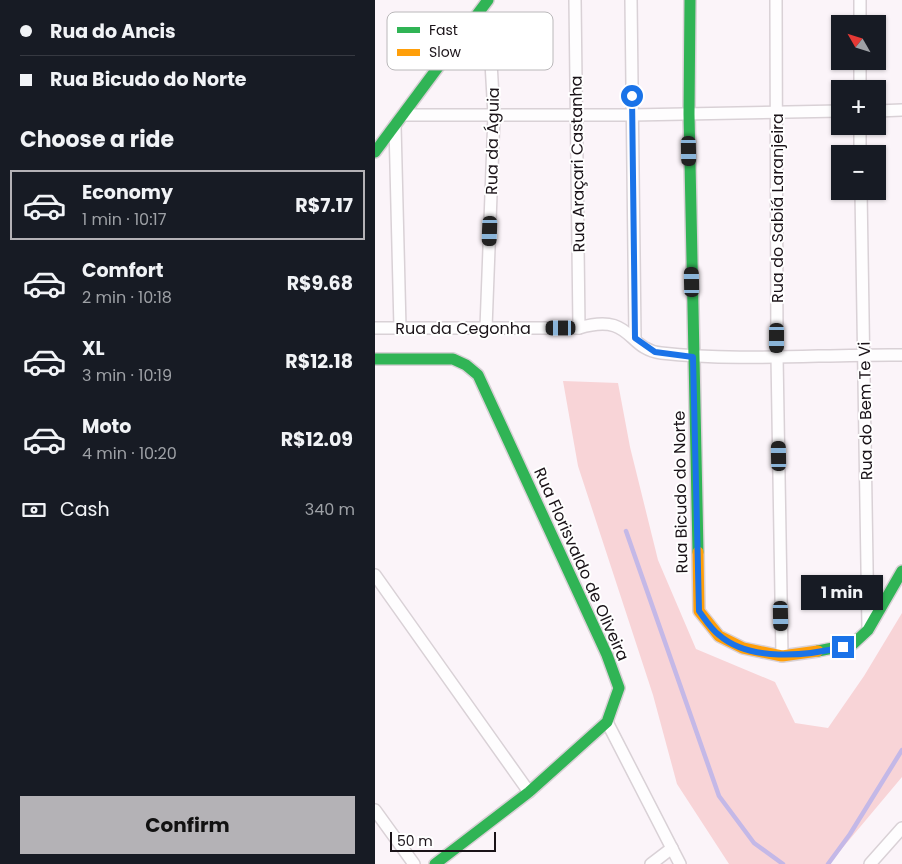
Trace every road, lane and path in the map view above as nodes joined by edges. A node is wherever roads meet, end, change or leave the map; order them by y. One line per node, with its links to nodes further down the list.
1 (487, 0): 7 (street)
2 (575, 0): 15 (street, Rua Araçari Castanha)
3 (631, 0): 19 (street)
4 (690, 0): 16 (street, Rua Bicudo do Norte)
5 (776, 0): 14 (street, Rua do Sabiá Laranjeira)
6 (860, 0): 8 (street)
7 (478, 12)
8 (860, 15)
9 (436, 70): 17 (street)
10 (491, 70): 18 (street, Rua da Águia)
11 (886, 110): 12 (street)
12 (902, 110)
13 (831, 111): 14 (street)
14 (776, 112): 16 (street); 30 (street, Rua do Sabiá Laranjeira)
15 (577, 114): 18 (street); 19 (street); 26 (street, Rua Araçari Castanha)
16 (689, 114): 19 (street); 31 (street, Rua Bicudo do Norte)
17 (403, 115): 18 (street); 20 (street)
18 (494, 115): 25 (street, Rua da Águia)
19 (632, 115): 27 (street)
20 (395, 125): 21 (street); 24 (street)
21 (375, 152)
22 (861, 200): 28 (street, Rua do Bem Te Vi)
23 (375, 328): 24 (street, Rua da Cegonha)
24 (400, 328): 25 (street, Rua da Cegonha)
25 (486, 328): 26 (street, Rua da Cegonha)
26 (579, 328): 27 (street, Rua da Cegonha)
27 (635, 338): 31 (street, Rua da Cegonha)
28 (864, 354): 29 (street, Rua da Cegonha); 30 (street, Rua da Cegonha); 35 (street, Rua do Bem Te Vi)
29 (902, 355)
30 (777, 356): 31 (street, Rua da Cegonha); 36 (street, Rua do Sabiá Laranjeira)
31 (693, 357): 36 (street, Rua Bicudo do Norte)
32 (375, 359): 37 (street, Rua Florisvaldo de Oliveira)
33 (902, 571): 35 (street, Rua Bicudo do Norte)
34 (375, 575): 38 (street)
35 (868, 630): 36 (street, Rua Bicudo do Norte)
36 (782, 656)
37 (607, 722): 38 (street); 41 (street)
38 (529, 792): 43 (street)
39 (375, 810): 42 (street)
40 (902, 828): 46 (street)
41 (672, 848): 44 (street); 45 (street)
42 (414, 864)
43 (435, 864)
44 (651, 864)
45 (679, 864)
46 (869, 864)

